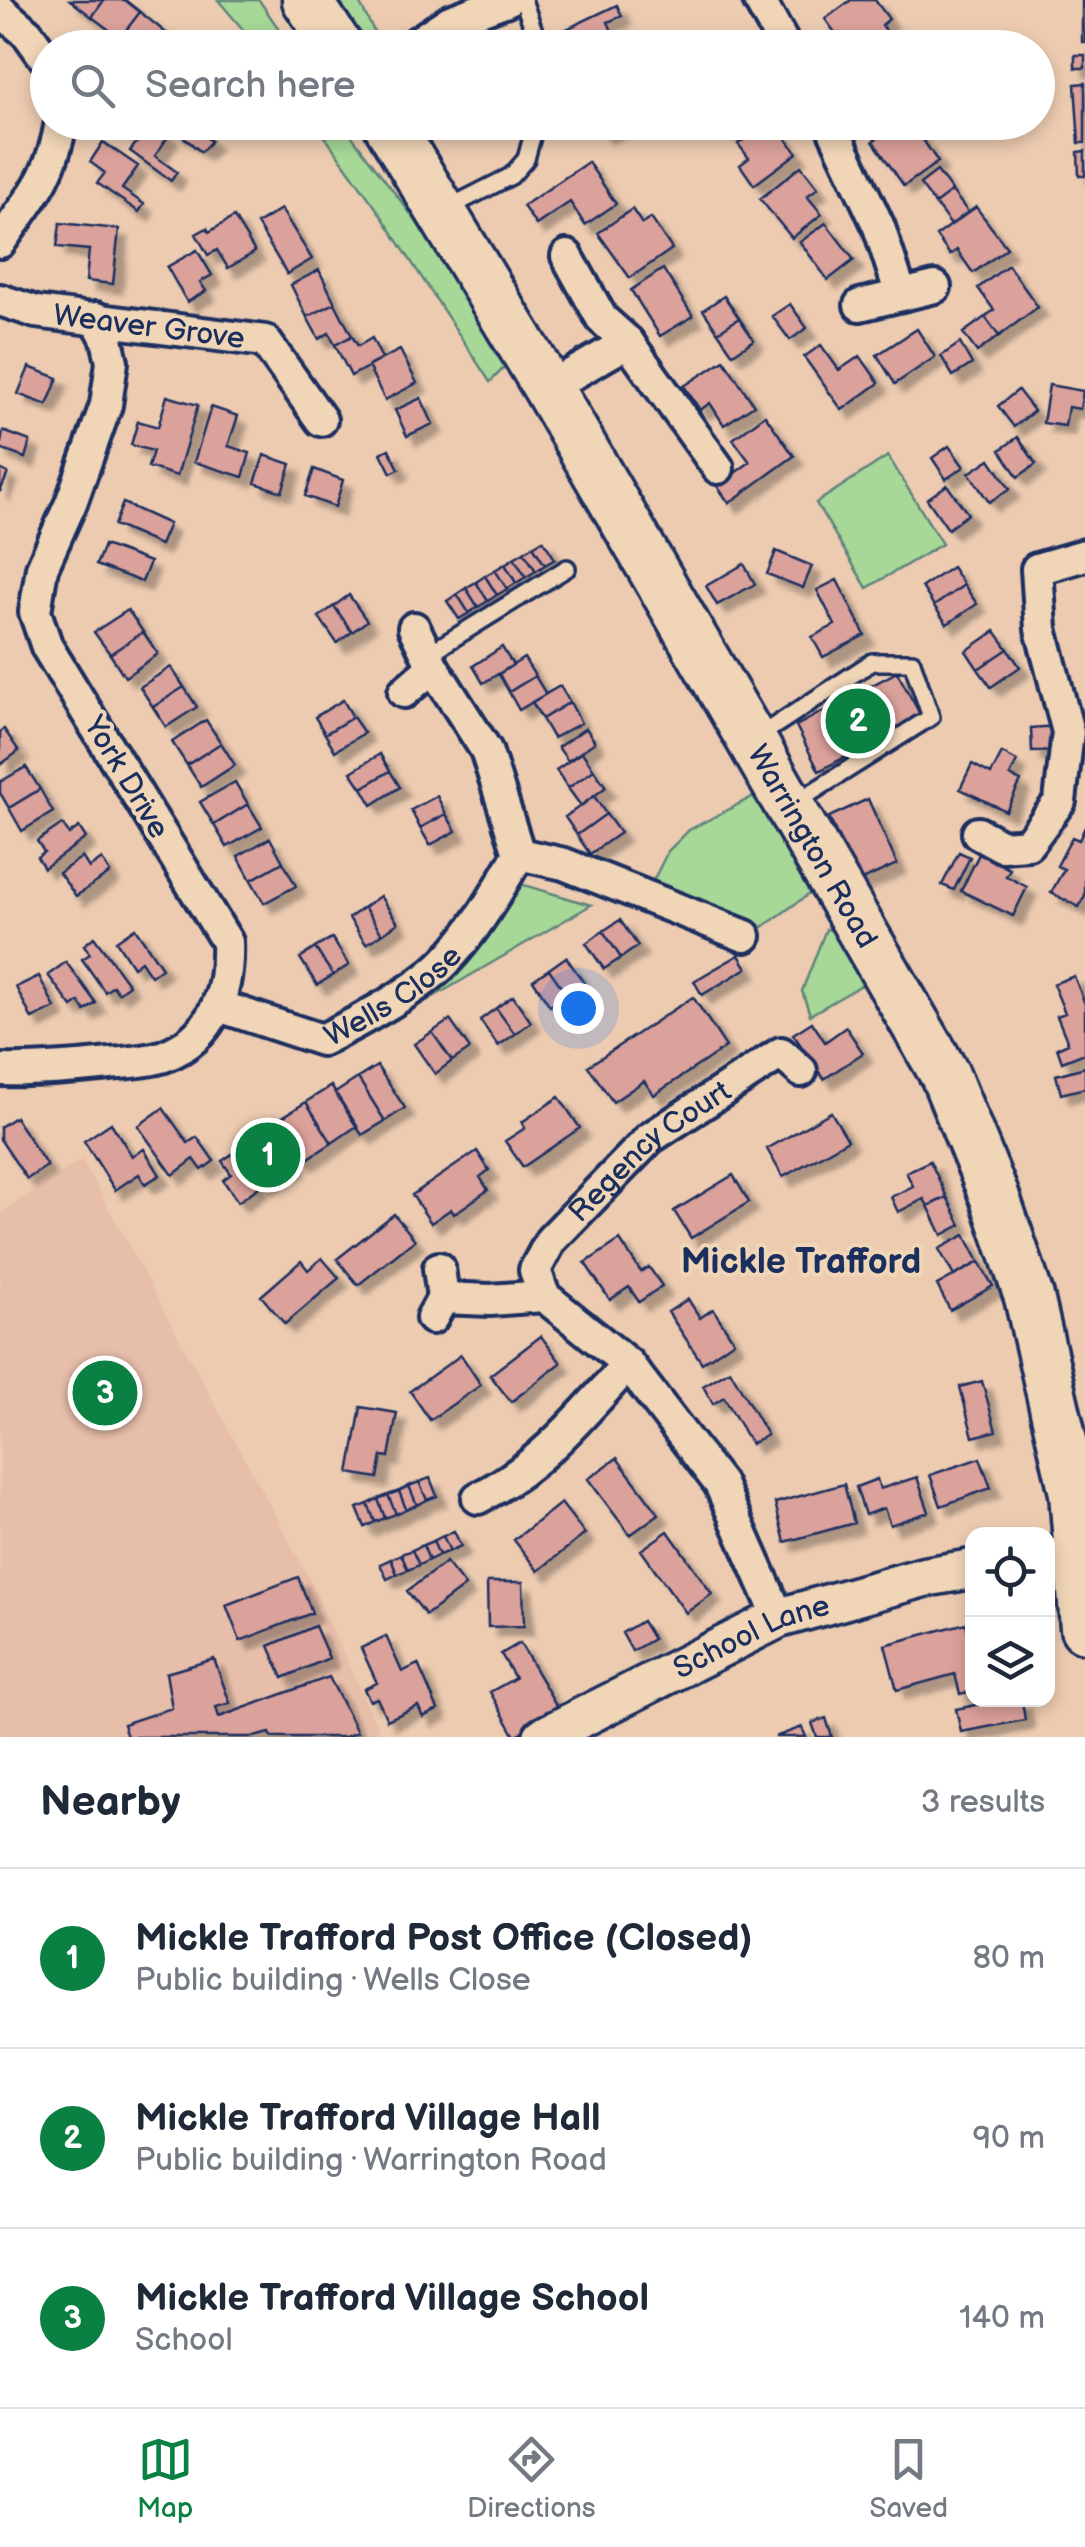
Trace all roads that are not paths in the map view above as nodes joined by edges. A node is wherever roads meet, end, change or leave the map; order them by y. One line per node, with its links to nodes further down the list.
1 (307, 0): 6 (main road)
2 (507, 0): 7 (street)
3 (523, 0): 8 (lane)
4 (759, 0): 9 (street)
5 (0, 10): 10 (street)
6 (327, 30)
7 (436, 30)
8 (534, 30)
9 (776, 30)
10 (30, 37)
11 (59, 140): 16 (street)
12 (398, 140): 15 (main road, Warrington Road)
13 (531, 140): 15 (lane)
14 (839, 140): 19 (street)
15 (442, 211): 24 (main road, Warrington Road)
16 (0, 242)
17 (567, 256): 23 (street)
18 (936, 287): 19 (street)
19 (901, 295): 21 (street)
20 (0, 300): 22 (street, Weaver Grove)
21 (860, 305)
22 (96, 318): 25 (street, Weaver Grove); 36 (street, York Drive)
23 (628, 342): 24 (street); 26 (street)
24 (548, 388): 31 (main road, Warrington Road)
25 (322, 420)
26 (718, 468)
27 (1085, 556): 33 (street)
28 (567, 568): 29 (lane)
29 (425, 650): 30 (street); 34 (street)
30 (404, 692)
31 (753, 740): 32 (main road, Warrington Road); 32 (lane)
32 (791, 806): 43 (main road, Warrington Road)
33 (978, 832)
34 (519, 854): 35 (street); 36 (street, Wells Close)
35 (746, 936)
36 (219, 1006): 37 (street)
37 (0, 1070)
38 (801, 1071): 40 (street, Regency Court)
39 (438, 1295): 40 (street)
40 (544, 1296): 41 (street)
41 (628, 1364): 42 (street); 45 (street)
42 (478, 1498)
43 (1071, 1556): 46 (main road, Warrington Road)
44 (965, 1570): 45 (street, School Lane)
45 (780, 1618): 47 (street, School Lane)
46 (1085, 1628)
47 (543, 1737)

